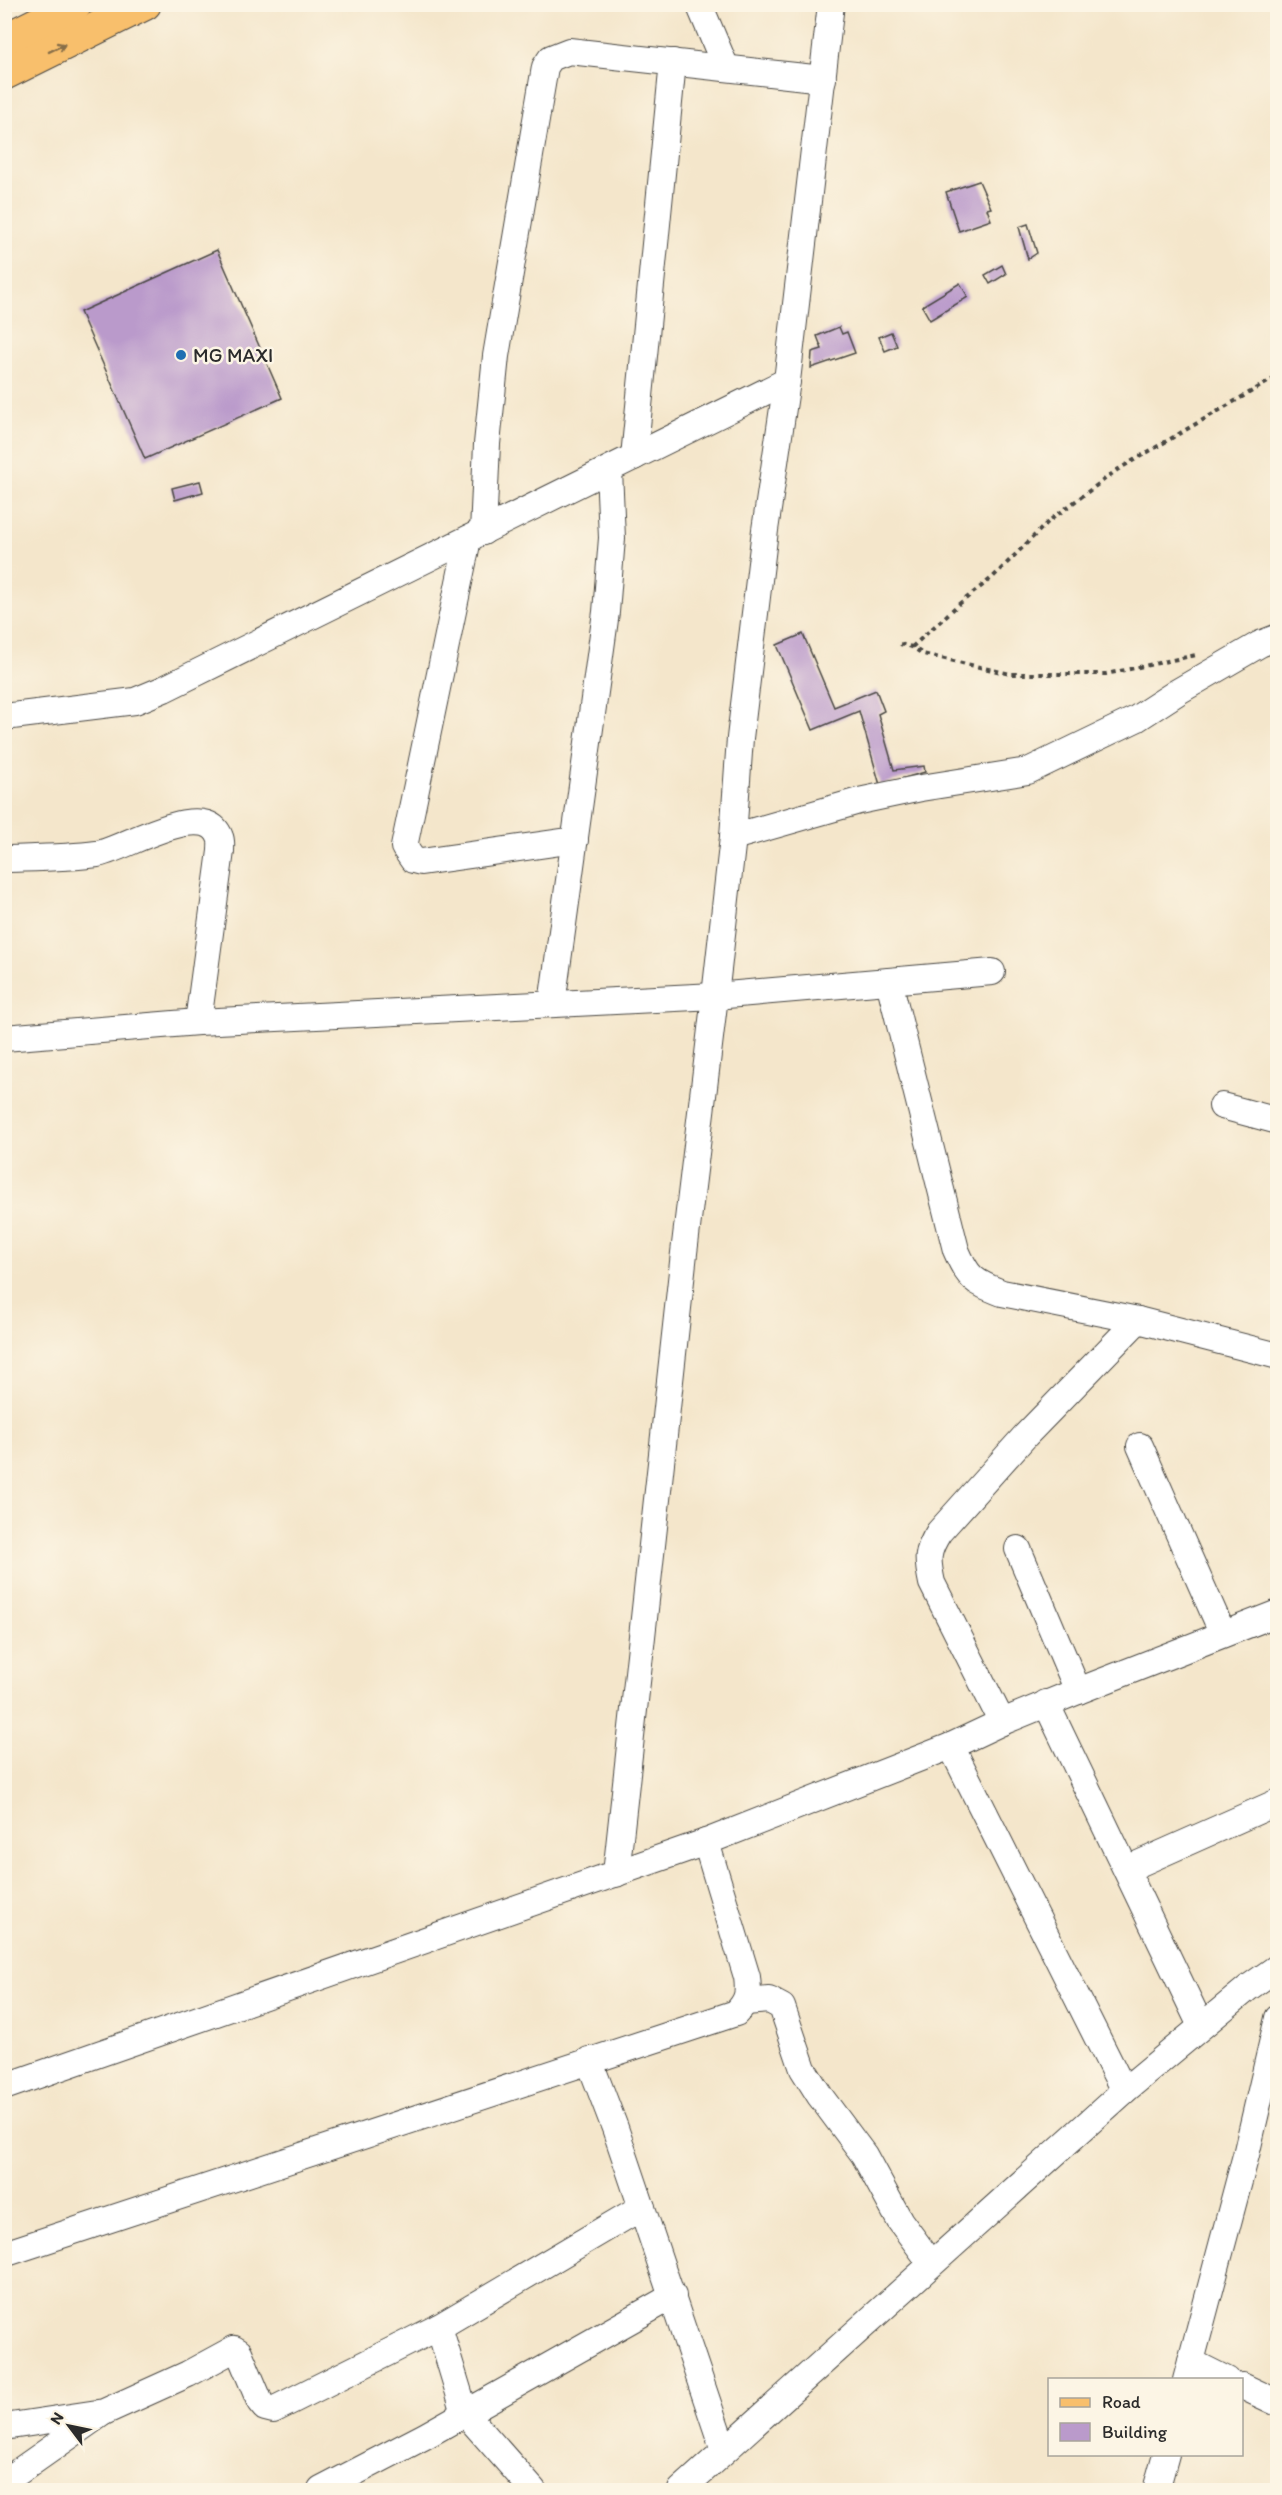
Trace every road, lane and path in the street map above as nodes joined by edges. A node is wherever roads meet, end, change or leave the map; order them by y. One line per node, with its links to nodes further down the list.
1 (76, 4): 5 (main road)
2 (145, 4): 8 (main road, one-way to 2)
3 (699, 4): 7 (street)
4 (831, 4): 9 (street)
5 (4, 40)
6 (673, 62): 7 (street); 12 (street); 14 (street)
7 (726, 68): 9 (street)
8 (4, 74)
9 (823, 79): 11 (street)
10 (1278, 376): 17 (path)
11 (787, 381): 12 (street); 20 (street)
12 (634, 457): 13 (street)
13 (609, 470): 14 (street); 21 (street)
14 (475, 535): 19 (street); 21 (street)
15 (1278, 637): 20 (street)
16 (900, 644): 17 (path)
17 (912, 647): 18 (path)
18 (1200, 654)
19 (4, 717)
20 (733, 837): 25 (street)
21 (575, 840): 26 (street)
22 (4, 859): 27 (street)
23 (992, 972): 24 (street)
24 (888, 981): 25 (street); 31 (street)
25 (715, 996): 26 (street); 44 (street)
26 (552, 1004): 27 (street)
27 (198, 1022): 28 (street)
28 (4, 1038)
29 (1222, 1106): 30 (street)
30 (1278, 1121)
31 (1137, 1320): 32 (street); 39 (street)
32 (1278, 1356)
33 (1140, 1446): 36 (street)
34 (1018, 1549): 37 (street)
35 (1278, 1613): 36 (street)
36 (1223, 1634): 37 (street)
37 (1078, 1691): 38 (street)
38 (1046, 1703): 39 (street); 43 (street)
39 (1002, 1722): 40 (street)
40 (951, 1746): 42 (street); 51 (street)
41 (1278, 1802): 43 (street)
42 (706, 1842): 44 (street); 46 (street)
43 (1127, 1869): 48 (street)
44 (615, 1874): 50 (street)
45 (1278, 1967): 48 (street)
46 (746, 2002): 49 (street); 54 (street)
47 (1278, 2018): 57 (street)
48 (1201, 2026): 51 (street)
49 (589, 2060): 52 (street); 53 (street)
50 (4, 2087)
51 (1124, 2091): 54 (street)
52 (642, 2207): 55 (street); 56 (street)
53 (4, 2253)
54 (931, 2263): 64 (street)
55 (673, 2296): 62 (street); 64 (street)
56 (439, 2327): 61 (street); 62 (street)
57 (1189, 2371): 58 (street)
58 (1222, 2378)
59 (1243, 2386): 60 (street)
60 (1278, 2403)
61 (104, 2412): 63 (street); 66 (street)
62 (465, 2413): 67 (street); 68 (street)
63 (4, 2427)
64 (724, 2451): 69 (street)
65 (1165, 2456): 70 (street)
66 (4, 2482)
67 (321, 2490)
68 (533, 2490)
69 (681, 2490)
70 (1156, 2490)

